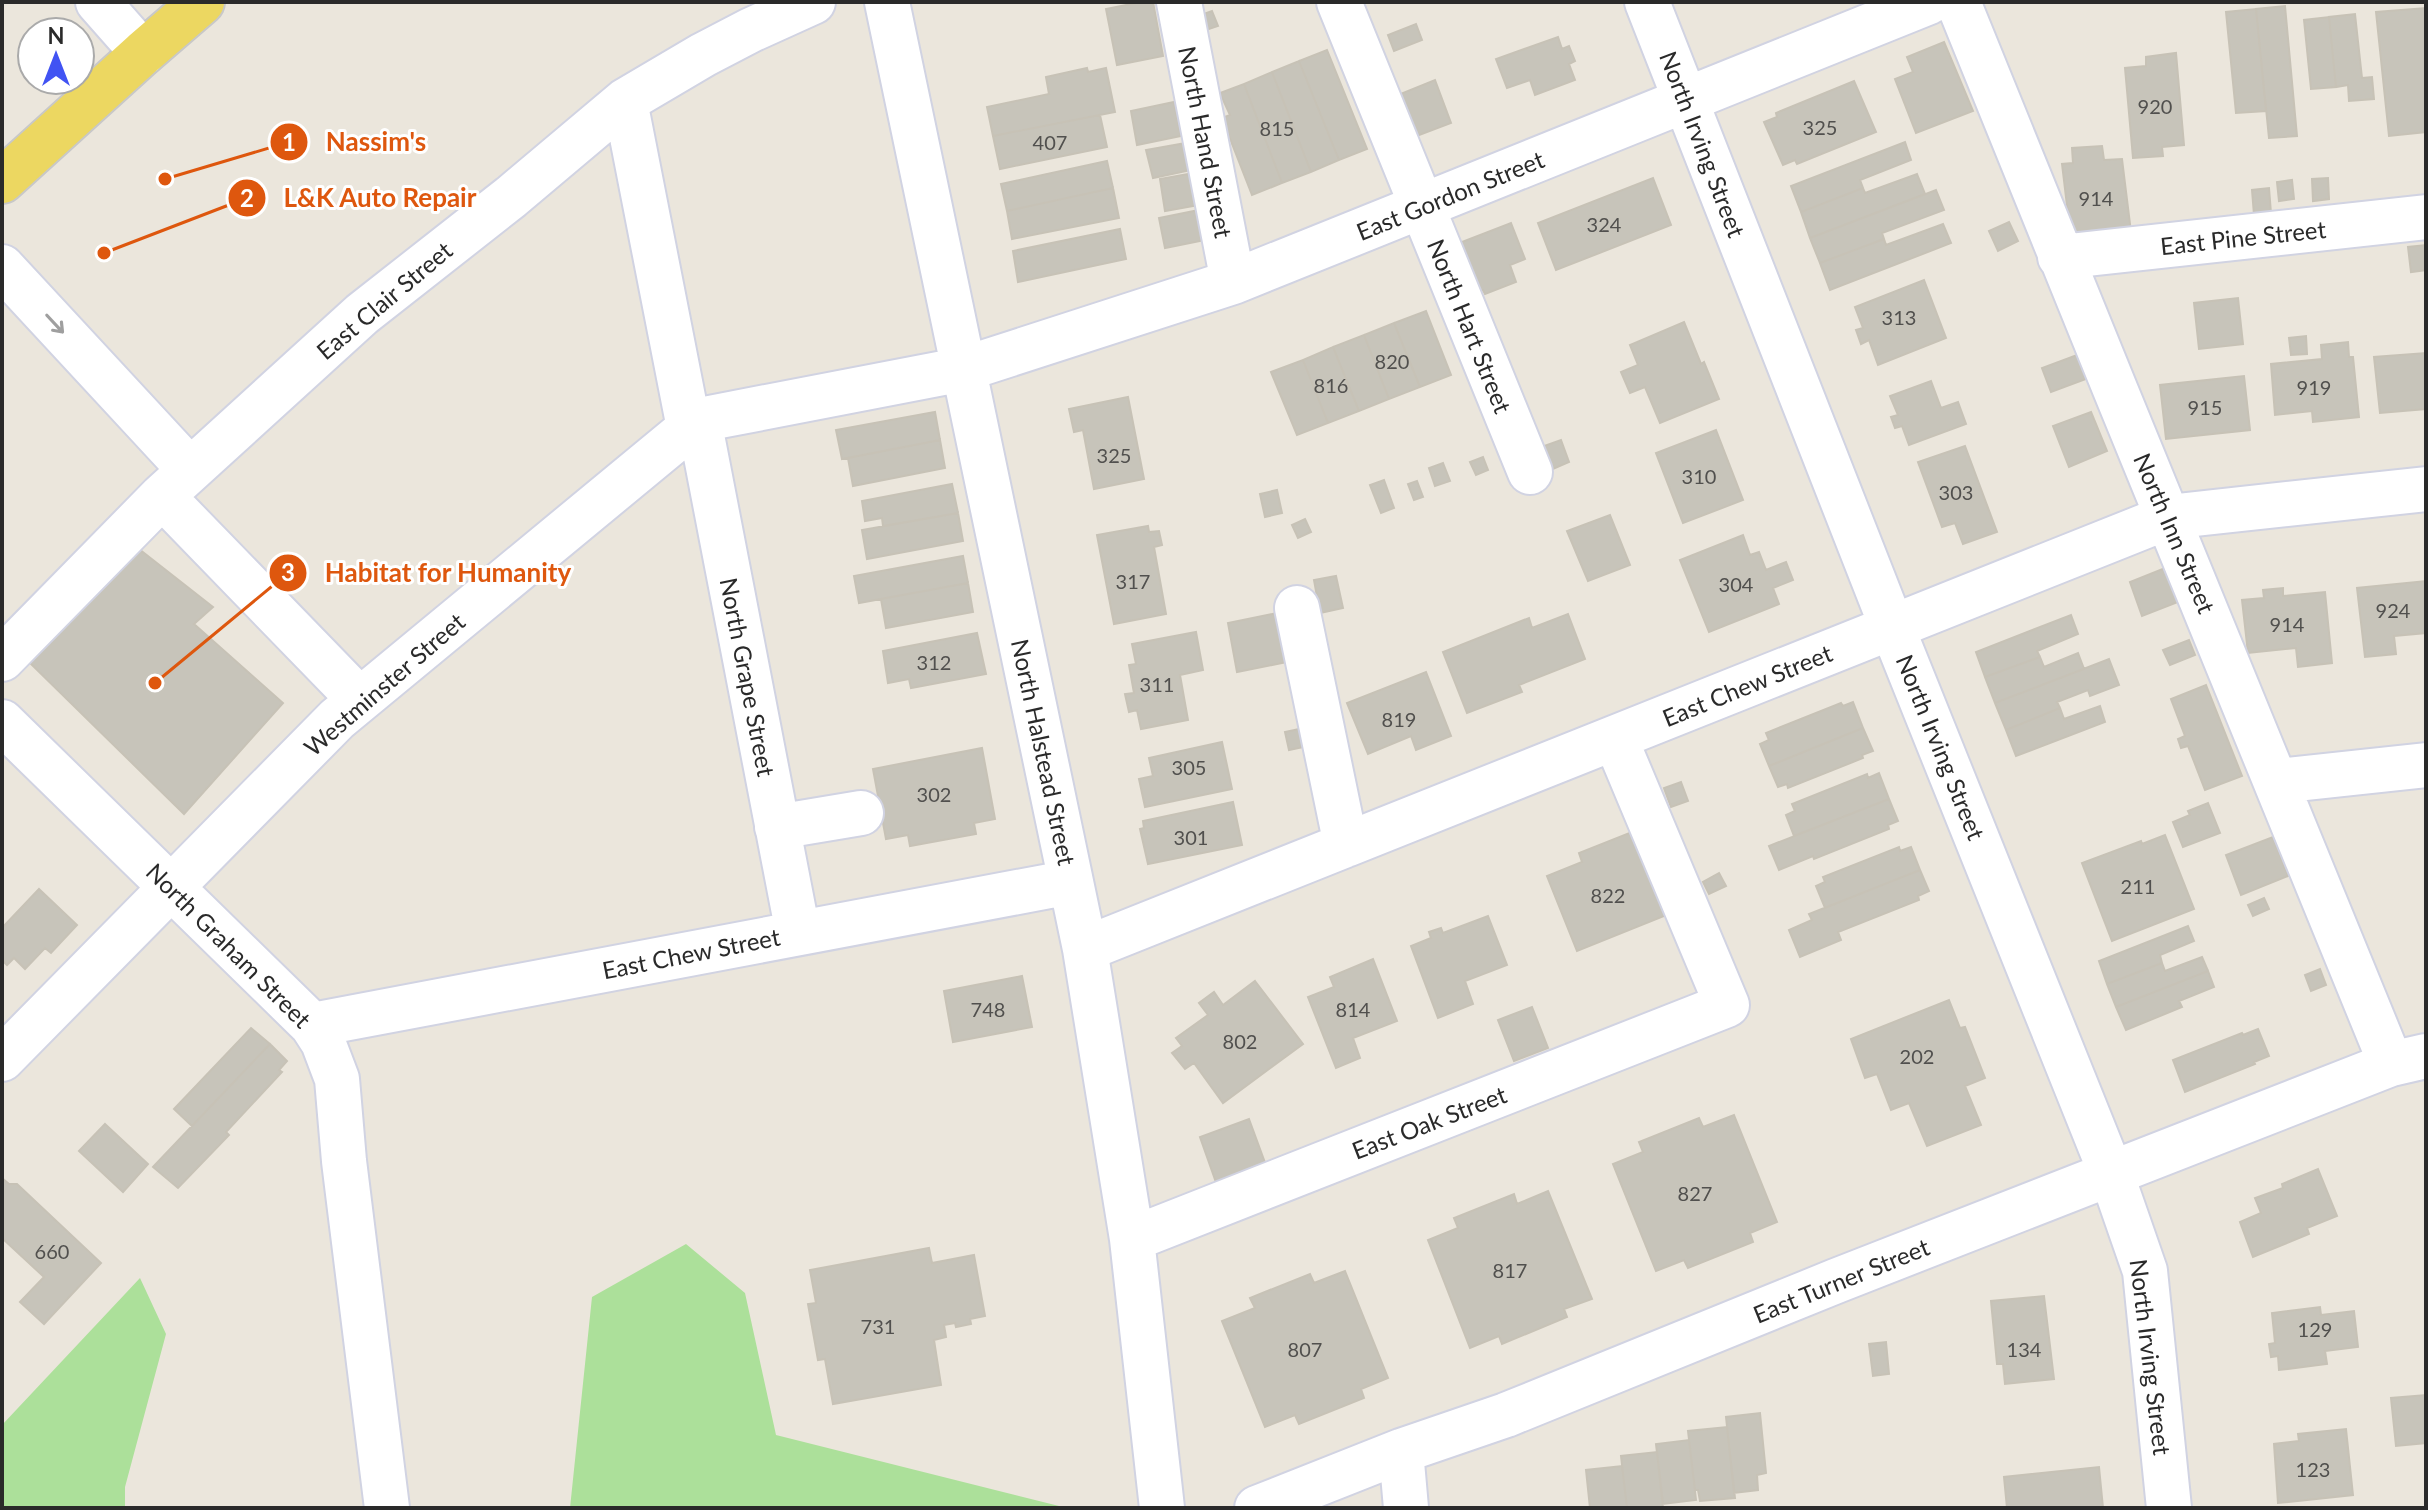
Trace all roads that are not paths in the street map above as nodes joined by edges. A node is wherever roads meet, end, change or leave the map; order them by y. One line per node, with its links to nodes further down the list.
1 (98, 2): 10 (street)
2 (202, 2): 10 (main road)
3 (813, 2): 12 (street, East Clair Street)
4 (887, 2): 19 (street, North Halstead Street)
5 (1179, 2): 18 (street, North Hand Street)
6 (1339, 2): 14 (street, North Hart Street)
7 (1647, 2): 11 (street, North Irving Street)
8 (1929, 2): 11 (street, East Gordon Street)
9 (1958, 2): 16 (street, North Inn Street)
10 (143, 53): 13 (main road)
11 (1685, 100): 14 (street, East Gordon Street); 26 (street, North Irving Street)
12 (625, 101): 20 (street, North Grape Street); 22 (street, East Clair Street)
13 (2, 181)
14 (1422, 206): 18 (street, East Gordon Street); 21 (street, North Hart Street)
15 (2426, 217): 16 (street, East Pine Street)
16 (2060, 257): 24 (street, North Inn Street)
17 (2, 267): 22 (street, one-way to 22)
18 (1233, 282): 19 (street, East Gordon Street)
19 (964, 369): 20 (street, Westminster Street); 36 (street, North Halstead Street)
20 (694, 424): 28 (street, Westminster Street); 34 (street, North Grape Street)
21 (1530, 472)
22 (176, 483): 27 (street, East Clair Street); 28 (street)
23 (2426, 489): 24 (street, East Chew Street)
24 (2168, 517): 26 (street, East Chew Street); 32 (street, North Inn Street)
25 (1297, 608): 35 (street)
26 (1892, 627): 30 (street, East Chew Street); 43 (street, North Irving Street)
27 (2, 659)
28 (360, 700): 37 (street, Westminster Street)
29 (2, 722): 37 (street, North Graham Street)
30 (1615, 738): 35 (street, East Chew Street); 44 (street, East Oak Street)
31 (2426, 765): 32 (street)
32 (2277, 781): 42 (street, North Inn Street)
33 (861, 813): 34 (street)
34 (777, 827): 38 (street, North Grape Street)
35 (1346, 845): 39 (street, East Chew Street)
36 (1071, 882): 38 (street, East Chew Street); 39 (street, North Halstead Street)
37 (172, 887): 40 (street, North Graham Street); 41 (street, Westminster Street)
38 (798, 933): 40 (street, East Chew Street)
39 (1085, 949): 44 (street, North Halstead Street)
40 (312, 1025): 46 (street, North Graham Street)
41 (2, 1059)
42 (2408, 1060): 43 (street, East Turner Street)
43 (2111, 1173): 45 (street, East Turner Street); 50 (street, North Irving Street)
44 (1132, 1239): 47 (street, North Halstead Street)
45 (1401, 1451): 48 (street, East Turner Street); 49 (street)
46 (387, 1508)
47 (1162, 1508)
48 (1257, 1508)
49 (1406, 1508)
50 (2169, 1508)

